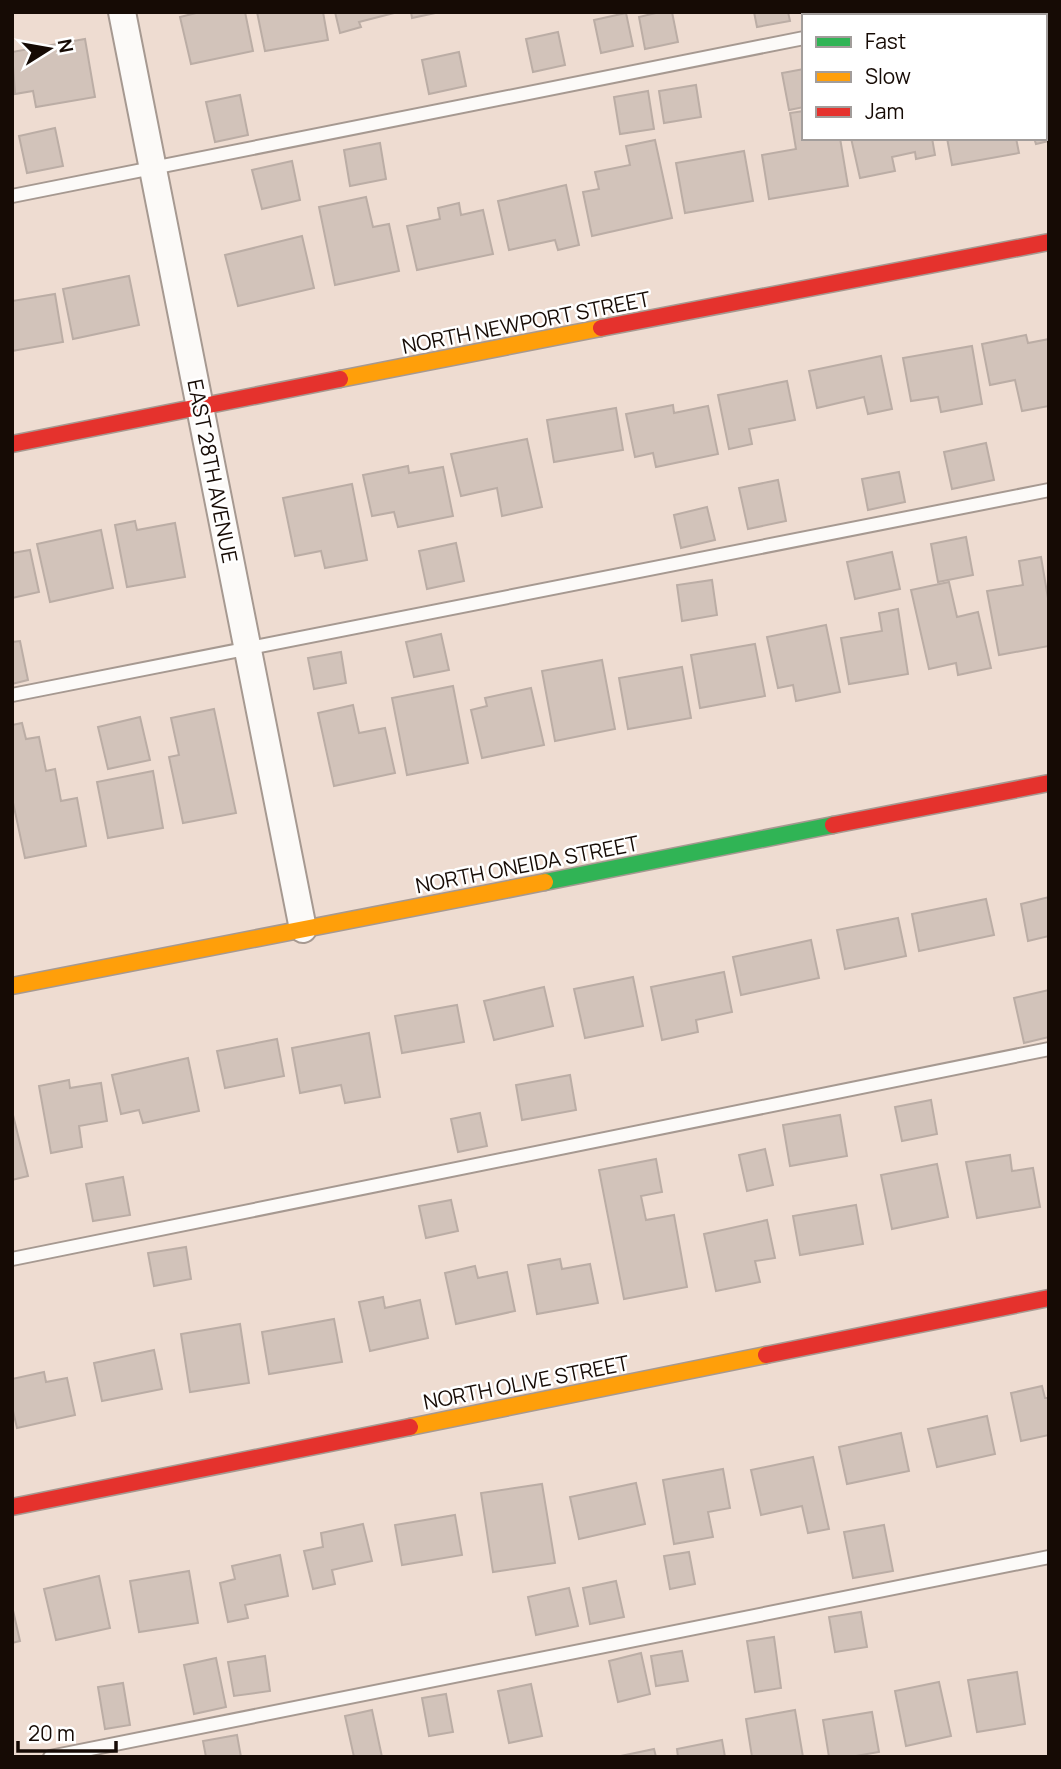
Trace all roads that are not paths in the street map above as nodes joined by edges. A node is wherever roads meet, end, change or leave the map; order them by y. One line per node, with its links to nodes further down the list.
1 (122, 12): 3 (street, EAST 28TH AVENUE)
2 (802, 38): 3 (lane)
3 (153, 168): 4 (lane); 6 (street, EAST 28TH AVENUE)
4 (12, 196)
5 (1049, 242): 6 (street, NORTH NEWPORT STREET)
6 (200, 406): 7 (street, NORTH NEWPORT STREET); 9 (street, EAST 28TH AVENUE)
7 (12, 444)
8 (1049, 490): 9 (lane)
9 (248, 649): 10 (lane); 12 (street, EAST 28TH AVENUE)
10 (12, 695)
11 (1049, 783): 12 (street, NORTH ONEIDA STREET)
12 (303, 929): 13 (street, NORTH ONEIDA STREET)
13 (12, 986)
14 (1049, 1049): 15 (lane)
15 (12, 1259)
16 (1049, 1298): 17 (street, NORTH OLIVE STREET)
17 (12, 1507)
18 (1049, 1557): 19 (lane)
19 (50, 1757)

